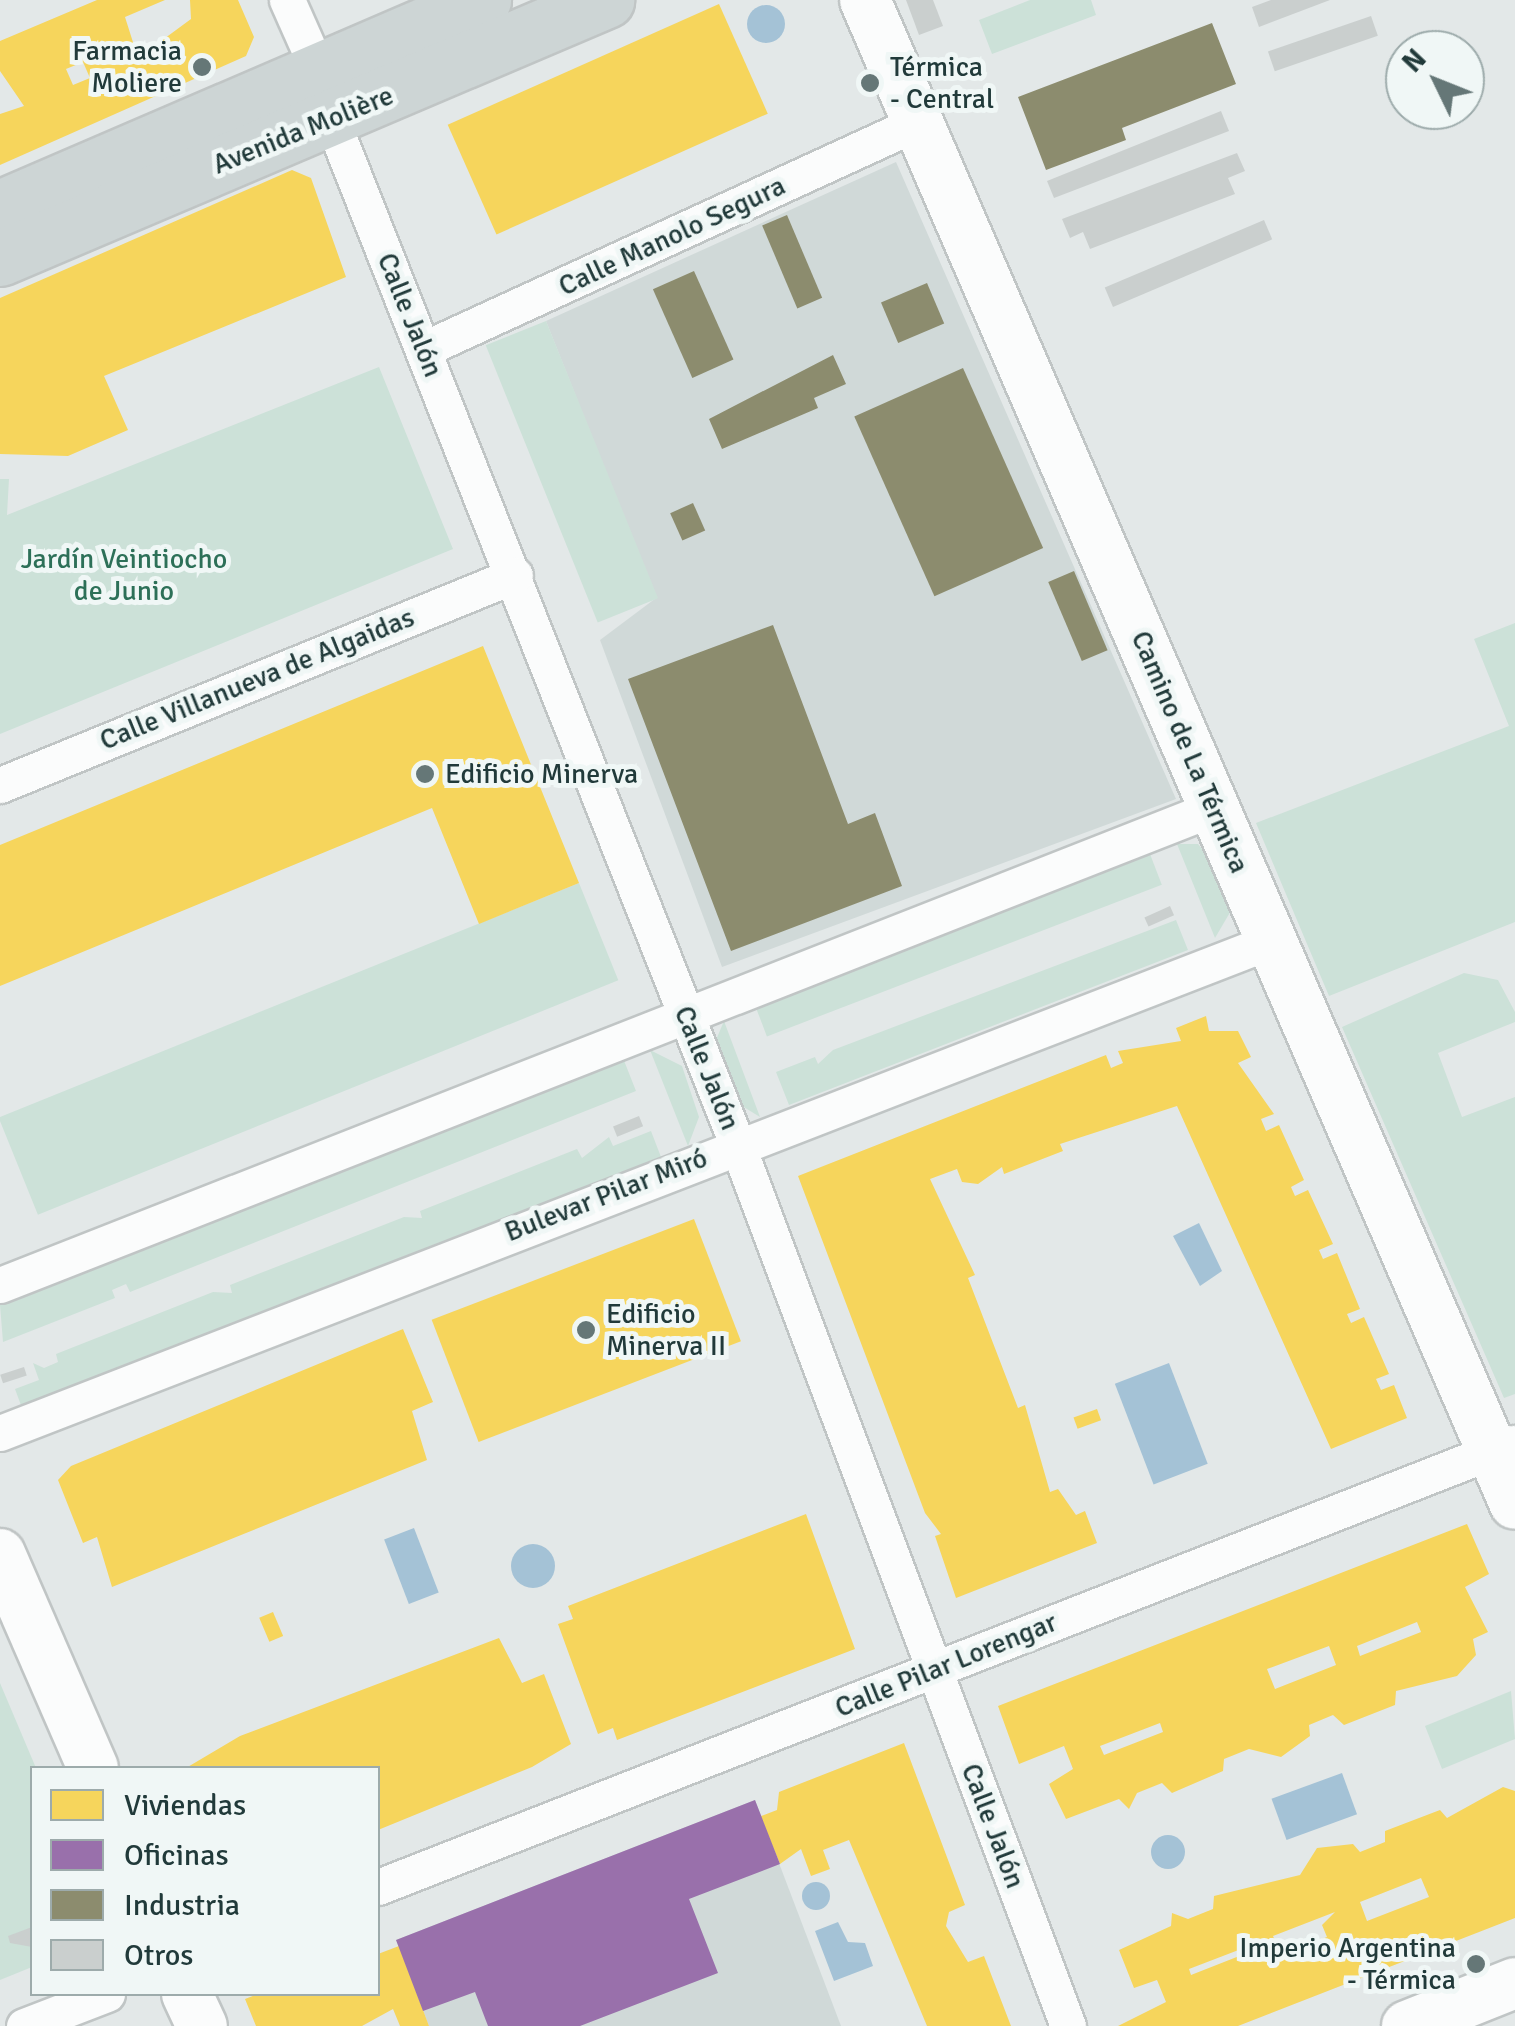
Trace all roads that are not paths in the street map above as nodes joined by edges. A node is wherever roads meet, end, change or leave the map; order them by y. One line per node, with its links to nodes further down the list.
1 (287, 0): 5 (street, Calle Jalón)
2 (483, 0): 5 (main road, Avenida Molière)
3 (606, 0): 5 (main road, Avenida Molière)
4 (865, 0): 6 (main road, Camino de La Térmica)
5 (324, 93): 7 (main road, Avenida Molière); 8 (main road, Avenida Molière); 9 (street, Calle Jalón)
6 (918, 122): 9 (street, Calle Manolo Segura); 12 (main road, Camino de La Térmica)
7 (0, 208)
8 (0, 258)
9 (424, 349): 10 (street, Calle Jalón)
10 (515, 575): 11 (street, Calle Villanueva de Algaidas); 14 (street, Calle Jalón)
11 (0, 785)
12 (1214, 808): 13 (main road, Camino de La Térmica); 14 (street)
13 (1271, 941): 15 (street, Bulevar Pilar Miró); 18 (main road, Camino de La Térmica)
14 (684, 1012): 15 (street, Calle Jalón); 16 (street)
15 (737, 1144): 17 (street, Bulevar Pilar Miró); 21 (street, Calle Jalón)
16 (0, 1285)
17 (0, 1433)
18 (1503, 1447): 19 (main road, Camino de La Térmica); 21 (street, Calle Pilar Lorengar)
19 (1515, 1504)
20 (0, 1554): 22 (main road)
21 (934, 1670): 23 (street, Calle Pilar Lorengar); 29 (street, Calle Jalón)
22 (92, 1766)
23 (380, 1886)
24 (1515, 1983): 30 (main road)
25 (101, 1996): 27 (street)
26 (185, 1996): 28 (main road)
27 (24, 2026)
28 (202, 2026)
29 (1068, 2026)
30 (1408, 2026)

